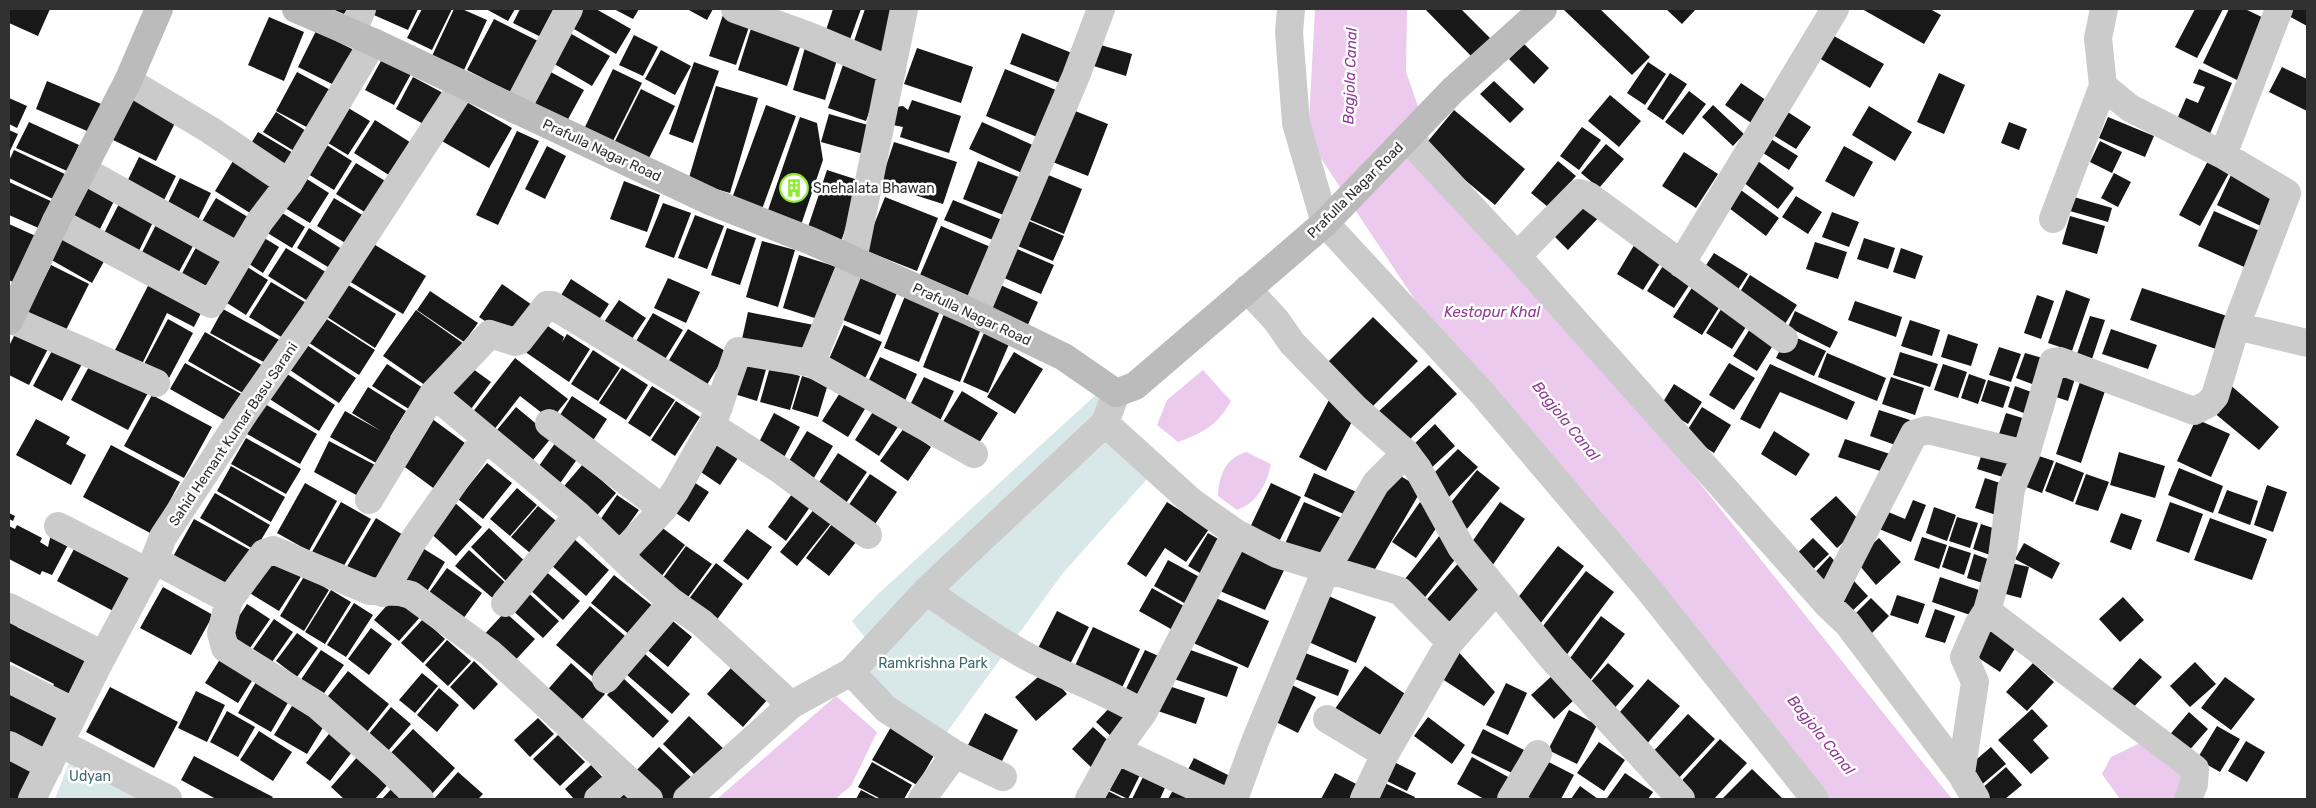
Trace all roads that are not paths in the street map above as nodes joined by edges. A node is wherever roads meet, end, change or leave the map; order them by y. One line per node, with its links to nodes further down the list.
1 (159, 9): 14 (street)
2 (296, 9): 12 (street, Prafulla Nagar Road)
3 (569, 9): 17 (street)
4 (735, 9): 13 (street)
5 (904, 9): 13 (street)
6 (1101, 9): 31 (street)
7 (1291, 9): 24 (street)
8 (1543, 9): 18 (street, Prafulla Nagar Road)
9 (1835, 9): 28 (street)
10 (2104, 9): 16 (street)
11 (2279, 9): 19 (street)
12 (362, 28): 15 (street, Prafulla Nagar Road); 21 (street)
13 (892, 71): 27 (street)
14 (128, 81): 20 (street); 21 (street)
15 (463, 85): 17 (street, Prafulla Nagar Road); 53 (street, Sahid Hemant Kumar Basu Sarani)
16 (2103, 86): 19 (street); 22 (street)
17 (516, 110): 27 (street, Prafulla Nagar Road)
18 (1407, 138): 24 (street, Prafulla Nagar Road); 26 (street)
19 (2223, 155): 32 (street)
20 (83, 170): 23 (street); 25 (street)
21 (289, 183): 25 (street)
22 (2053, 219)
23 (56, 221): 25 (street); 30 (street)
24 (1325, 223): 29 (street, Prafulla Nagar Road); 95 (street)
25 (238, 256)
26 (1517, 256): 28 (street); 61 (street)
27 (853, 260): 31 (street, Prafulla Nagar Road); 35 (street)
28 (1681, 264): 33 (street)
29 (1247, 289): 37 (street, Prafulla Nagar Road); 43 (street)
30 (12, 309): 36 (street)
31 (975, 314): 37 (street, Prafulla Nagar Road)
32 (2236, 326): 34 (street); 45 (street)
33 (1784, 338)
34 (2307, 343)
35 (811, 363): 39 (street); 44 (street)
36 (156, 383)
37 (1116, 393): 41 (street)
38 (433, 394): 39 (street); 42 (street); 46 (street)
39 (716, 417): 47 (street); 51 (street)
40 (549, 423): 47 (street)
41 (1105, 423): 50 (street); 56 (street)
42 (485, 438): 48 (street); 57 (street)
43 (1406, 453): 54 (street); 55 (street)
44 (974, 454)
45 (2026, 454): 61 (street); 63 (street)
46 (369, 500)
47 (663, 509): 52 (street)
48 (578, 515): 52 (street); 60 (street)
49 (58, 526): 53 (street)
50 (1236, 533): 54 (street); 71 (street)
51 (868, 535)
52 (620, 555): 59 (street)
53 (151, 566): 58 (street); 65 (street, Sahid Hemant Kumar Basu Sarani)
54 (1326, 570): 64 (street); 91 (street)
55 (1496, 590): 64 (street); 94 (street)
56 (926, 591): 66 (street); 71 (street)
57 (383, 594): 58 (street); 80 (street)
58 (229, 600): 84 (street)
59 (672, 602): 68 (street); 69 (street)
60 (505, 603)
61 (1827, 604): 79 (street)
62 (9, 607): 65 (street)
63 (1987, 611): 79 (street); 97 (street)
64 (1450, 642): 76 (street)
65 (103, 655): 70 (street, Sahid Hemant Kumar Basu Sarani)
66 (851, 672): 69 (street); 75 (street)
67 (9, 679): 70 (street)
68 (606, 679)
69 (791, 704): 87 (street)
70 (75, 712): 78 (street, Sahid Hemant Kumar Basu Sarani)
71 (1143, 713): 74 (street)
72 (1327, 719): 76 (street)
73 (9, 745): 78 (street)
74 (1116, 750): 89 (street); 90 (street)
75 (955, 754): 81 (street); 88 (street)
76 (1385, 754): 92 (street)
77 (1538, 754): 93 (street)
78 (54, 755): 82 (street, Sahid Hemant Kumar Basu Sarani); 83 (street)
79 (1961, 774): 96 (street)
80 (624, 776): 85 (street); 86 (street)
81 (1003, 776)
82 (32, 799)
83 (168, 799)
84 (420, 799)
85 (598, 799)
86 (649, 799)
87 (687, 799)
88 (922, 799)
89 (1089, 799)
90 (1221, 799)
91 (1234, 799)
92 (1364, 799)
93 (1512, 799)
94 (1680, 799)
95 (1815, 799)
96 (1976, 799)
97 (2188, 799)

